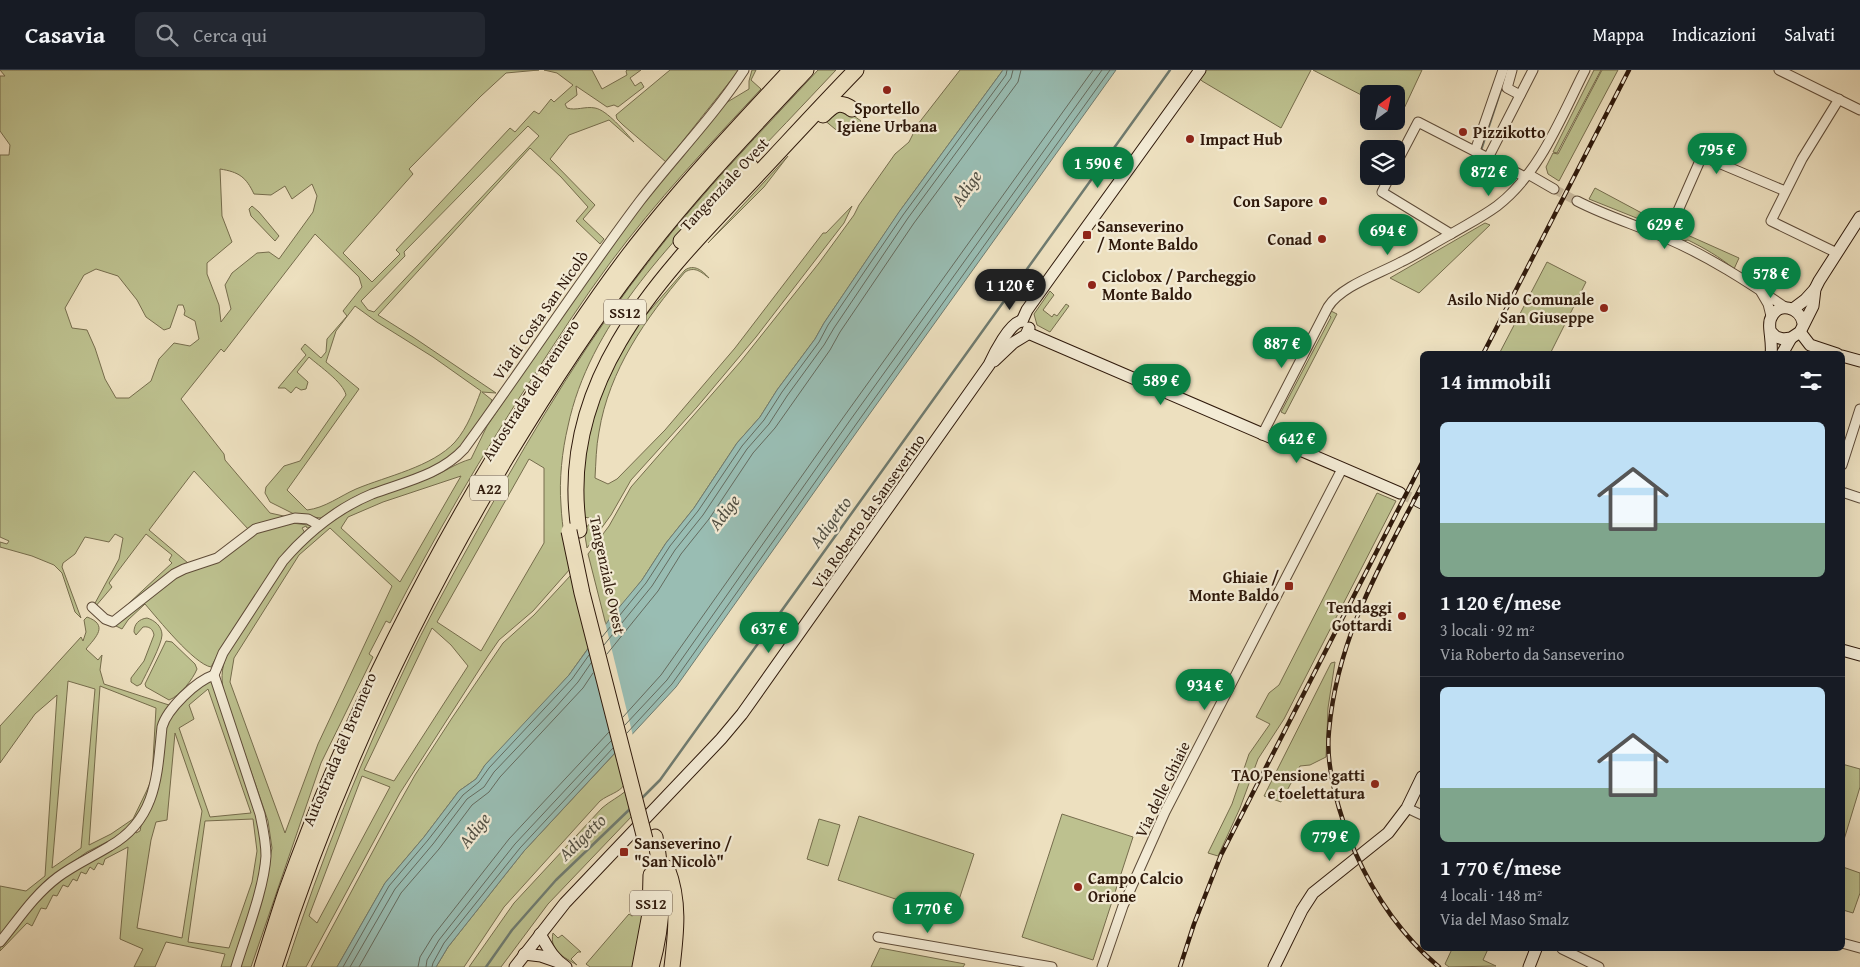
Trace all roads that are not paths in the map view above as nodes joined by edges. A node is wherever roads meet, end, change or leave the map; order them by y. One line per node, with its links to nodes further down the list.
1 (744, 70): 50 (street, Via di Costa San Nicolò)
2 (791, 70): 71 (highway, Autostrada del Brennero / A22)
3 (806, 70): 72 (highway, Autostrada del Brennero / A22)
4 (843, 70): 51 (highway, Tangenziale Ovest / SS12)
5 (856, 70): 18 (highway, Tangenziale Ovest / SS12)
6 (1200, 70): 33 (street, Via Roberto da Sanseverino)
7 (1503, 70): 17 (street)
8 (1512, 70): 12 (street)
9 (1532, 70): 12 (street)
10 (1585, 70): 20 (street)
11 (1779, 70): 13 (street)
12 (1520, 95): 19 (street)
13 (1838, 99): 15 (street); 23 (street)
14 (852, 109): 18 (highway)
15 (1860, 110)
16 (1405, 147): 17 (street)
17 (1475, 151): 19 (street)
18 (773, 158): 51 (highway, Tangenziale Ovest / SS12)
19 (1488, 158): 20 (street)
20 (1526, 176): 22 (street); 26 (street)
21 (1386, 185): 26 (street)
22 (1554, 189)
23 (1785, 192): 27 (street); 28 (street)
24 (1577, 201): 27 (street)
25 (1860, 217): 28 (street)
26 (1451, 234): 44 (street)
27 (1666, 238): 30 (street)
28 (1837, 253): 29 (street)
29 (1816, 289): 31 (street); 34 (street)
30 (1759, 290): 31 (street); 32 (street)
31 (1789, 308): 32 (street); 34 (street)
32 (1771, 316): 35 (street)
33 (1018, 324): 36 (street); 42 (street, Via Roberto da Sanseverino)
34 (1798, 331): 35 (street); 38 (street); 39 (street)
35 (1771, 332): 37 (street)
36 (1026, 335): 42 (street, Via Roberto da Sanseverino); 44 (street)
37 (1770, 351)
38 (1784, 351)
39 (1828, 351)
40 (1845, 357): 41 (street)
41 (1860, 361)
42 (989, 365): 61 (street, Via Roberto da Sanseverino)
43 (1860, 409): 45 (street)
44 (1262, 435): 46 (street)
45 (1845, 456)
46 (1342, 469): 47 (street); 78 (street, Via delle Ghiaie)
47 (1400, 493)
48 (1845, 493): 49 (street)
49 (1860, 498)
50 (319, 525): 52 (street); 55 (street, Via di Costa San Nicolò)
51 (574, 531): 59 (highway, Tangenziale Ovest / SS12, bridge)
52 (92, 607)
53 (1845, 651): 54 (street)
54 (1860, 655)
55 (214, 675): 63 (street); 70 (street)
56 (1420, 782): 57 (street)
57 (1408, 808): 58 (street); 79 (street)
58 (1420, 814)
59 (650, 838): 60 (highway, Tangenziale Ovest / SS12); 74 (highway, Tangenziale Ovest / SS12)
60 (658, 853): 75 (highway, Tangenziale Ovest / SS12); 76 (highway)
61 (540, 934): 68 (street, Via Roberto da Sanseverino); 69 (street)
62 (878, 937): 77 (street)
63 (0, 942)
64 (1845, 944): 65 (street)
65 (1860, 948)
66 (1535, 951): 80 (street)
67 (1566, 951): 81 (street)
68 (524, 954): 69 (street); 73 (street, Via Roberto da Sanseverino)
69 (562, 964)
70 (236, 967)
71 (262, 967)
72 (274, 967)
73 (515, 967)
74 (640, 967)
75 (651, 967)
76 (672, 967)
77 (1052, 967)
78 (1102, 967)
79 (1274, 967)
80 (1528, 967)
81 (1599, 967)

